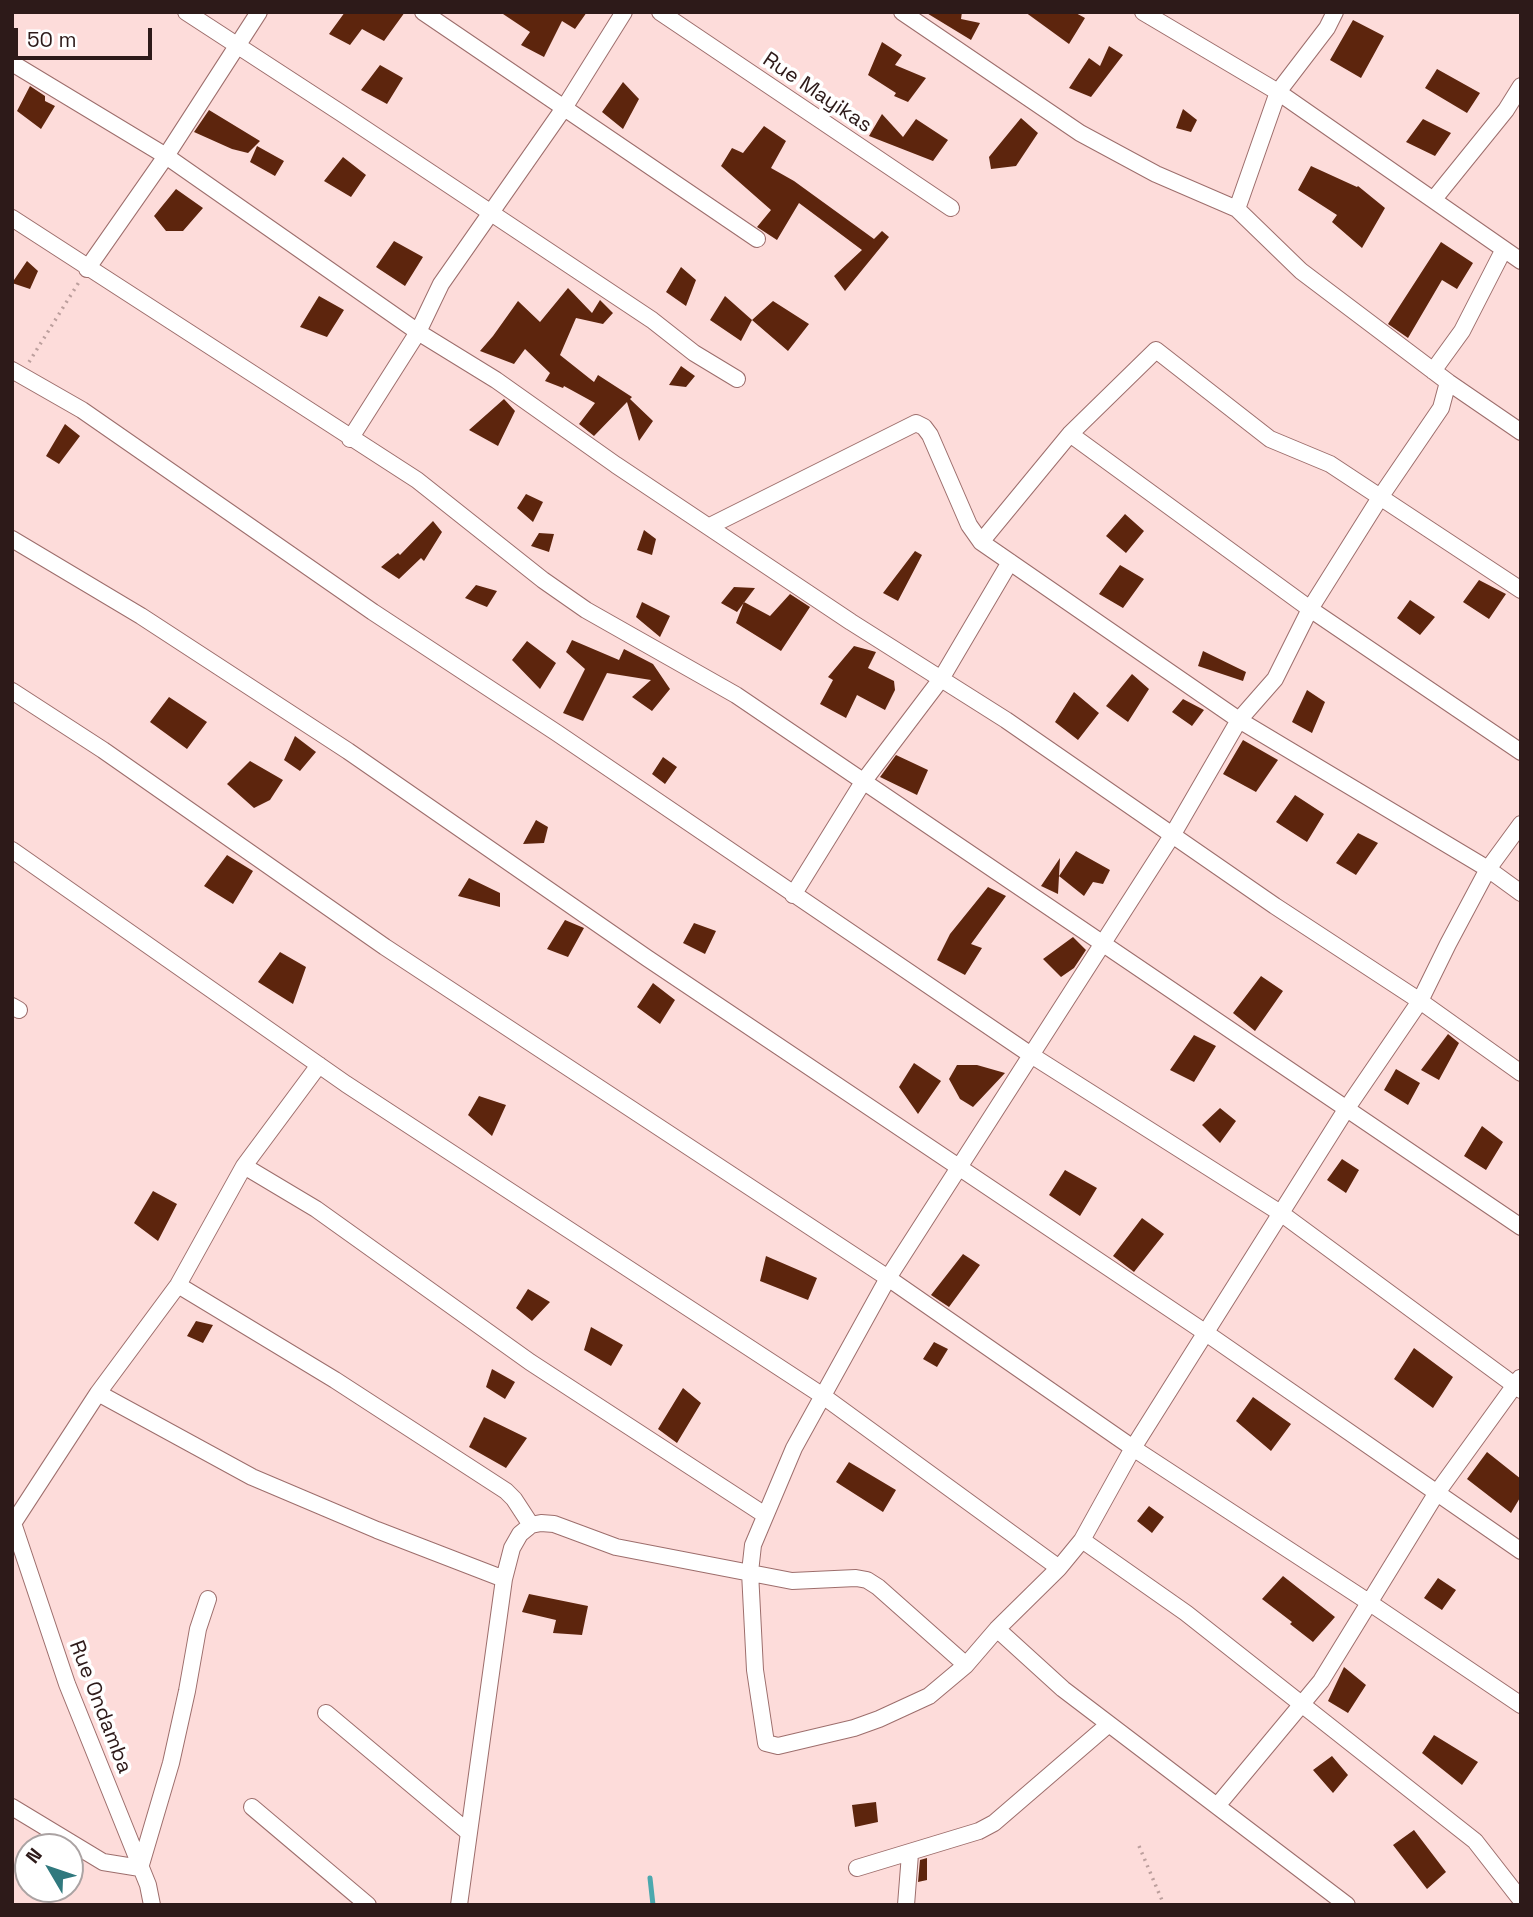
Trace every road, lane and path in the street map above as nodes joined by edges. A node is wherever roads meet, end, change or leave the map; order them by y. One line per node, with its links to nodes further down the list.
1 (186, 12): 9 (street)
2 (259, 12): 9 (street)
3 (423, 12): 13 (street)
4 (624, 12): 13 (street)
5 (660, 12): 18 (street, Rue Mayikas)
6 (902, 12): 19 (street)
7 (1335, 12): 12 (street)
8 (1154, 15): 12 (street)
9 (239, 46): 16 (street); 20 (street)
10 (12, 63): 16 (street)
11 (1521, 86): 14 (street)
12 (1278, 92): 17 (street); 19 (street)
13 (564, 108): 20 (street); 22 (street)
14 (1506, 110): 15 (street); 17 (street)
15 (1521, 120)
16 (166, 156): 25 (street); 26 (street)
17 (1434, 199): 23 (street)
18 (951, 208)
19 (1237, 209): 27 (street)
20 (491, 214): 26 (street); 29 (street)
21 (12, 218): 25 (street)
22 (757, 239)
23 (1504, 249): 24 (street); 27 (street)
24 (1521, 261)
25 (88, 269): 28 (path); 33 (street)
26 (418, 332): 33 (street); 35 (street)
27 (1433, 371): 30 (street)
28 (17, 372): 51 (street)
29 (737, 379)
30 (1448, 382): 31 (street); 34 (street)
31 (1521, 432)
32 (1070, 433): 34 (street); 37 (street); 40 (street)
33 (350, 439): 45 (street)
34 (1381, 496): 39 (street); 40 (street)
35 (710, 526): 37 (street); 41 (street)
36 (12, 538): 59 (street)
37 (981, 542): 38 (street)
38 (1010, 562): 41 (street); 43 (street)
39 (1521, 590)
40 (1310, 609): 43 (street); 44 (street)
41 (941, 679): 45 (street); 47 (street)
42 (12, 691): 62 (street)
43 (1239, 720): 47 (street); 49 (street)
44 (1521, 752)
45 (863, 782): 51 (street); 52 (street)
46 (1521, 824): 49 (street)
47 (1173, 834): 52 (street); 53 (street)
48 (12, 850): 55 (street)
49 (1488, 869): 50 (street); 53 (street)
50 (1521, 893)
51 (793, 895): 54 (street)
52 (1102, 943): 54 (street); 57 (street)
53 (1420, 1001): 56 (street); 57 (street)
54 (1031, 1055): 59 (street); 60 (street)
55 (319, 1065): 58 (street); 67 (street)
56 (1521, 1073)
57 (1347, 1108): 60 (street); 61 (street)
58 (244, 1166): 63 (street); 70 (street)
59 (960, 1166): 62 (street); 64 (street)
60 (1282, 1214): 64 (street); 65 (street)
61 (1521, 1227)
62 (888, 1278): 67 (street); 68 (street)
63 (178, 1285): 66 (street); 72 (street)
64 (1206, 1333): 68 (street); 69 (street)
65 (1518, 1384): 69 (street)
66 (98, 1393): 71 (street); 77 (street)
67 (823, 1396): 70 (street); 75 (street)
68 (1133, 1448): 73 (street); 79 (street)
69 (1436, 1494): 74 (street); 79 (street)
70 (765, 1515): 76 (street)
71 (13, 1522): 92 (street, Rue Ondamba)
72 (530, 1525): 76 (street); 77 (street)
73 (1082, 1540): 75 (street); 83 (street)
74 (1521, 1551)
75 (1059, 1568): 80 (street)
76 (750, 1572): 81 (street); 81 (street)
77 (504, 1579): 89 (street)
78 (208, 1599): 92 (street)
79 (1370, 1603): 82 (street); 83 (street)
80 (997, 1629): 81 (street); 85 (street)
81 (966, 1665)
82 (1521, 1705)
83 (1303, 1706): 86 (street); 94 (street)
84 (326, 1713): 89 (street)
85 (1109, 1724): 86 (street); 91 (street)
86 (1217, 1806): 100 (street)
87 (12, 1807): 92 (street)
88 (252, 1807): 96 (street)
89 (468, 1832): 97 (street)
90 (1139, 1846): 99 (path)
91 (910, 1854): 93 (street); 98 (street)
92 (140, 1868): 95 (street, Rue Ondamba)
93 (857, 1868)
94 (1521, 1900)
95 (152, 1905)
96 (368, 1905)
97 (459, 1905)
98 (906, 1905)
99 (1164, 1905)
100 (1348, 1905)

